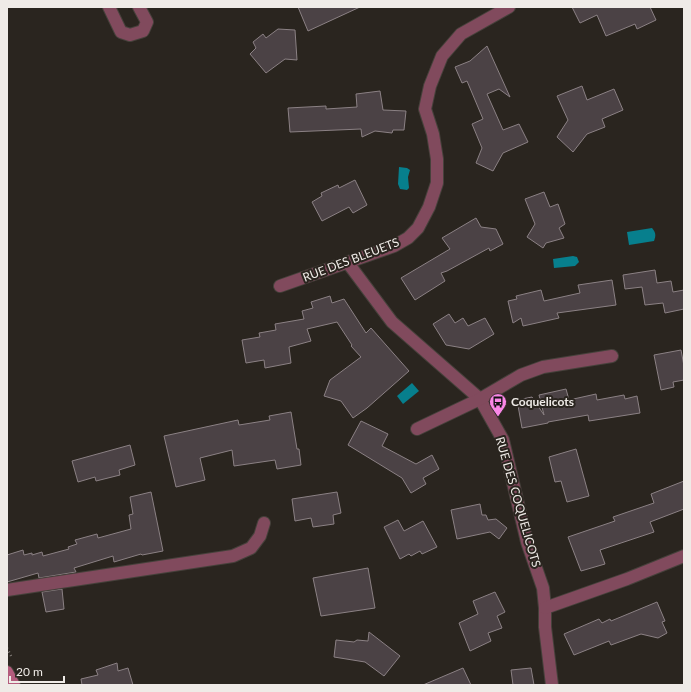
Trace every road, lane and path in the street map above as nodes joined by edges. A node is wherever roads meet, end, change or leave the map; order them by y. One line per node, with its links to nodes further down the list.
1 (109, 7): 2 (street)
2 (139, 7)
3 (509, 7): 4 (street, RUE DES BLEUETS)
4 (348, 263): 5 (street, RUE DES BLEUETS); 7 (street, RUE DES COQUELICOTS)
5 (280, 286)
6 (612, 356): 7 (street)
7 (480, 399): 8 (street); 12 (street, RUE DES COQUELICOTS)
8 (417, 429)
9 (264, 523): 11 (street)
10 (684, 556): 12 (street)
11 (7, 590)
12 (545, 608): 15 (street, RUE DES COQUELICOTS)
13 (7, 672): 14 (street)
14 (14, 685)
15 (552, 685)

